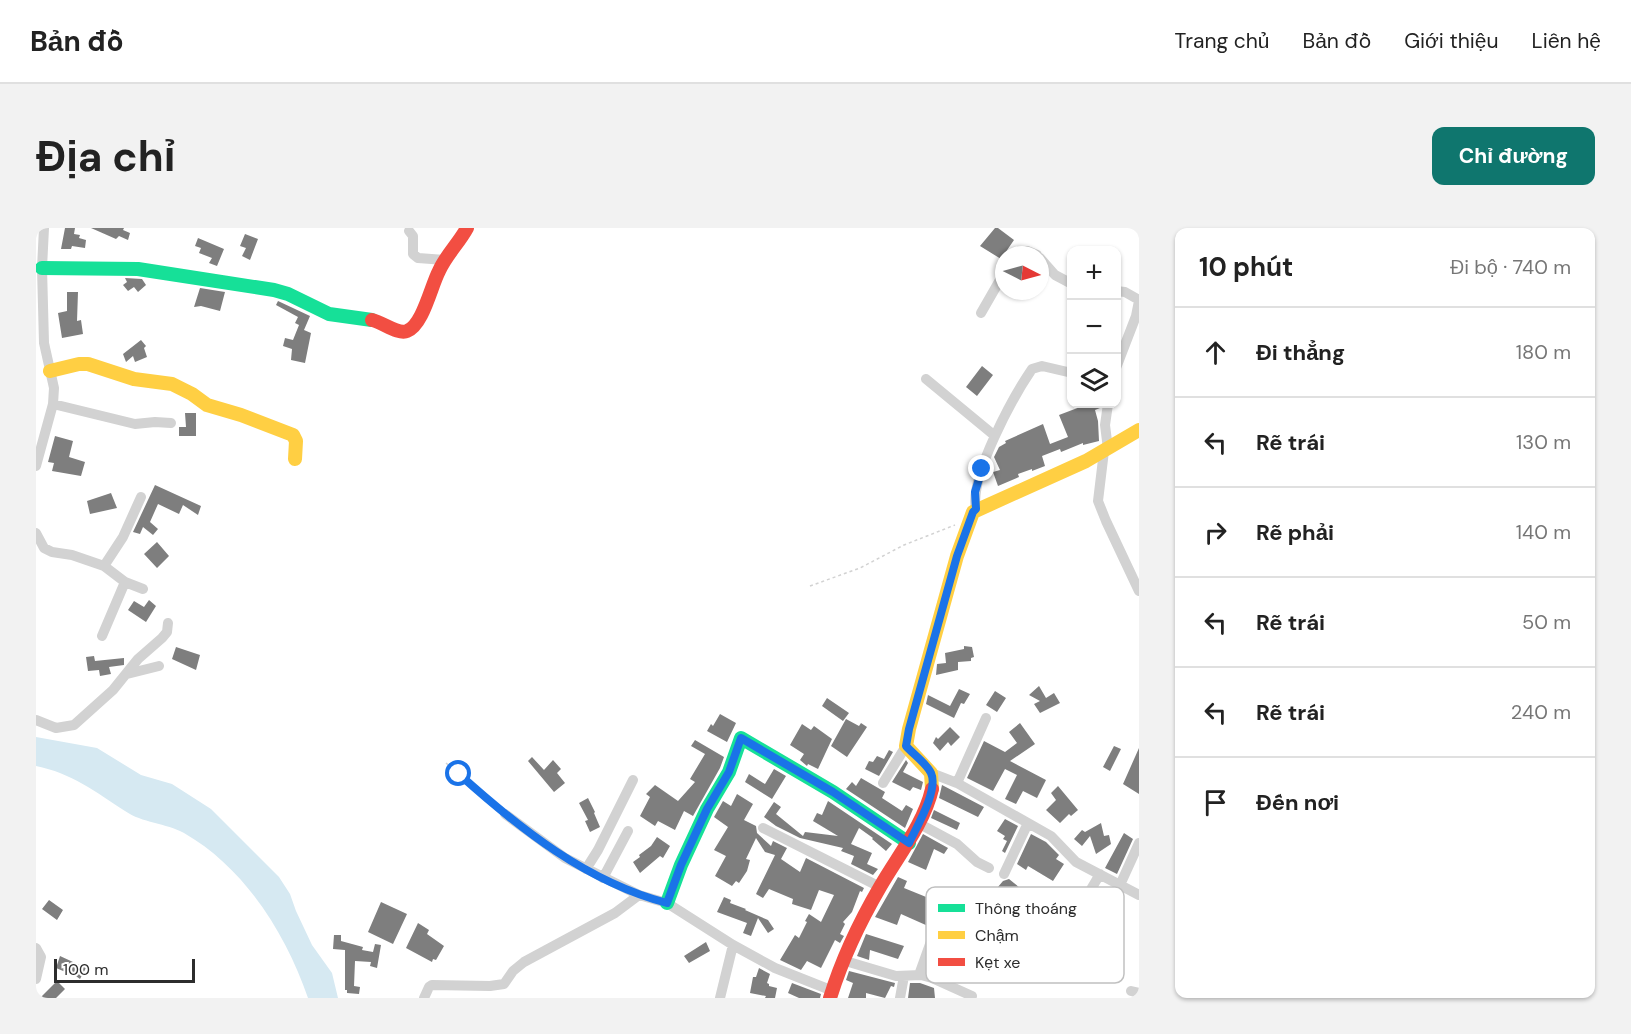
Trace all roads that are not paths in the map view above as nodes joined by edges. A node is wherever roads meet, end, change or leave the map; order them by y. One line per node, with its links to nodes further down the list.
1 (44, 228): 5 (street)
2 (467, 228): 4 (street)
3 (409, 231): 4 (street)
4 (445, 260): 5 (street)
5 (42, 268): 13 (street)
6 (1049, 268): 7 (street)
7 (1067, 282)
8 (995, 289): 11 (street)
9 (1121, 292): 10 (street)
10 (1139, 300): 12 (street)
11 (981, 314)
12 (1121, 355)
13 (50, 371): 16 (street); 22 (street)
14 (1067, 372): 20 (street)
15 (926, 379): 20 (street)
16 (53, 404): 18 (street); 23 (street)
17 (1107, 408): 21 (street)
18 (171, 423)
19 (1139, 430): 21 (street)
20 (995, 436): 25 (street)
21 (1106, 450): 25 (street); 30 (street)
22 (295, 459)
23 (36, 466)
24 (141, 497): 27 (street)
25 (973, 515): 37 (street)
26 (36, 534): 27 (street)
27 (104, 566): 28 (street)
28 (125, 582): 29 (street); 32 (street)
29 (143, 589)
30 (1139, 591)
31 (168, 623): 34 (street)
32 (102, 636)
33 (159, 666): 34 (street)
34 (127, 674): 36 (street)
35 (986, 718): 41 (street)
36 (36, 720)
37 (906, 746): 38 (street); 40 (street)
38 (931, 773): 41 (street); 43 (street)
39 (633, 780): 50 (street)
40 (883, 783)
41 (957, 783): 44 (street)
42 (505, 814): 50 (street)
43 (918, 823): 47 (street); 49 (street)
44 (1028, 823): 51 (street); 52 (street)
45 (763, 828): 55 (street)
46 (628, 831): 53 (street)
47 (909, 843): 55 (street); 61 (street)
48 (1139, 843): 54 (street)
49 (989, 868)
50 (586, 869): 53 (street)
51 (1004, 874)
52 (1100, 874): 54 (street); 56 (street)
53 (603, 878): 59 (street)
54 (1120, 885): 57 (street)
55 (880, 887): 65 (street)
56 (1092, 887)
57 (1124, 887)
58 (1124, 887): 60 (street)
59 (639, 895): 61 (street); 73 (street)
60 (1139, 895)
61 (667, 903): 62 (street)
62 (734, 945): 71 (street); 74 (street)
63 (36, 948): 69 (street)
64 (926, 955): 66 (street)
65 (842, 960): 67 (street); 71 (street)
66 (919, 975): 67 (street); 68 (street)
67 (904, 976): 75 (street)
68 (926, 977)
69 (36, 979)
70 (943, 983): 72 (street)
71 (831, 994)
72 (972, 996)
73 (424, 998)
74 (720, 998)
75 (900, 998)

